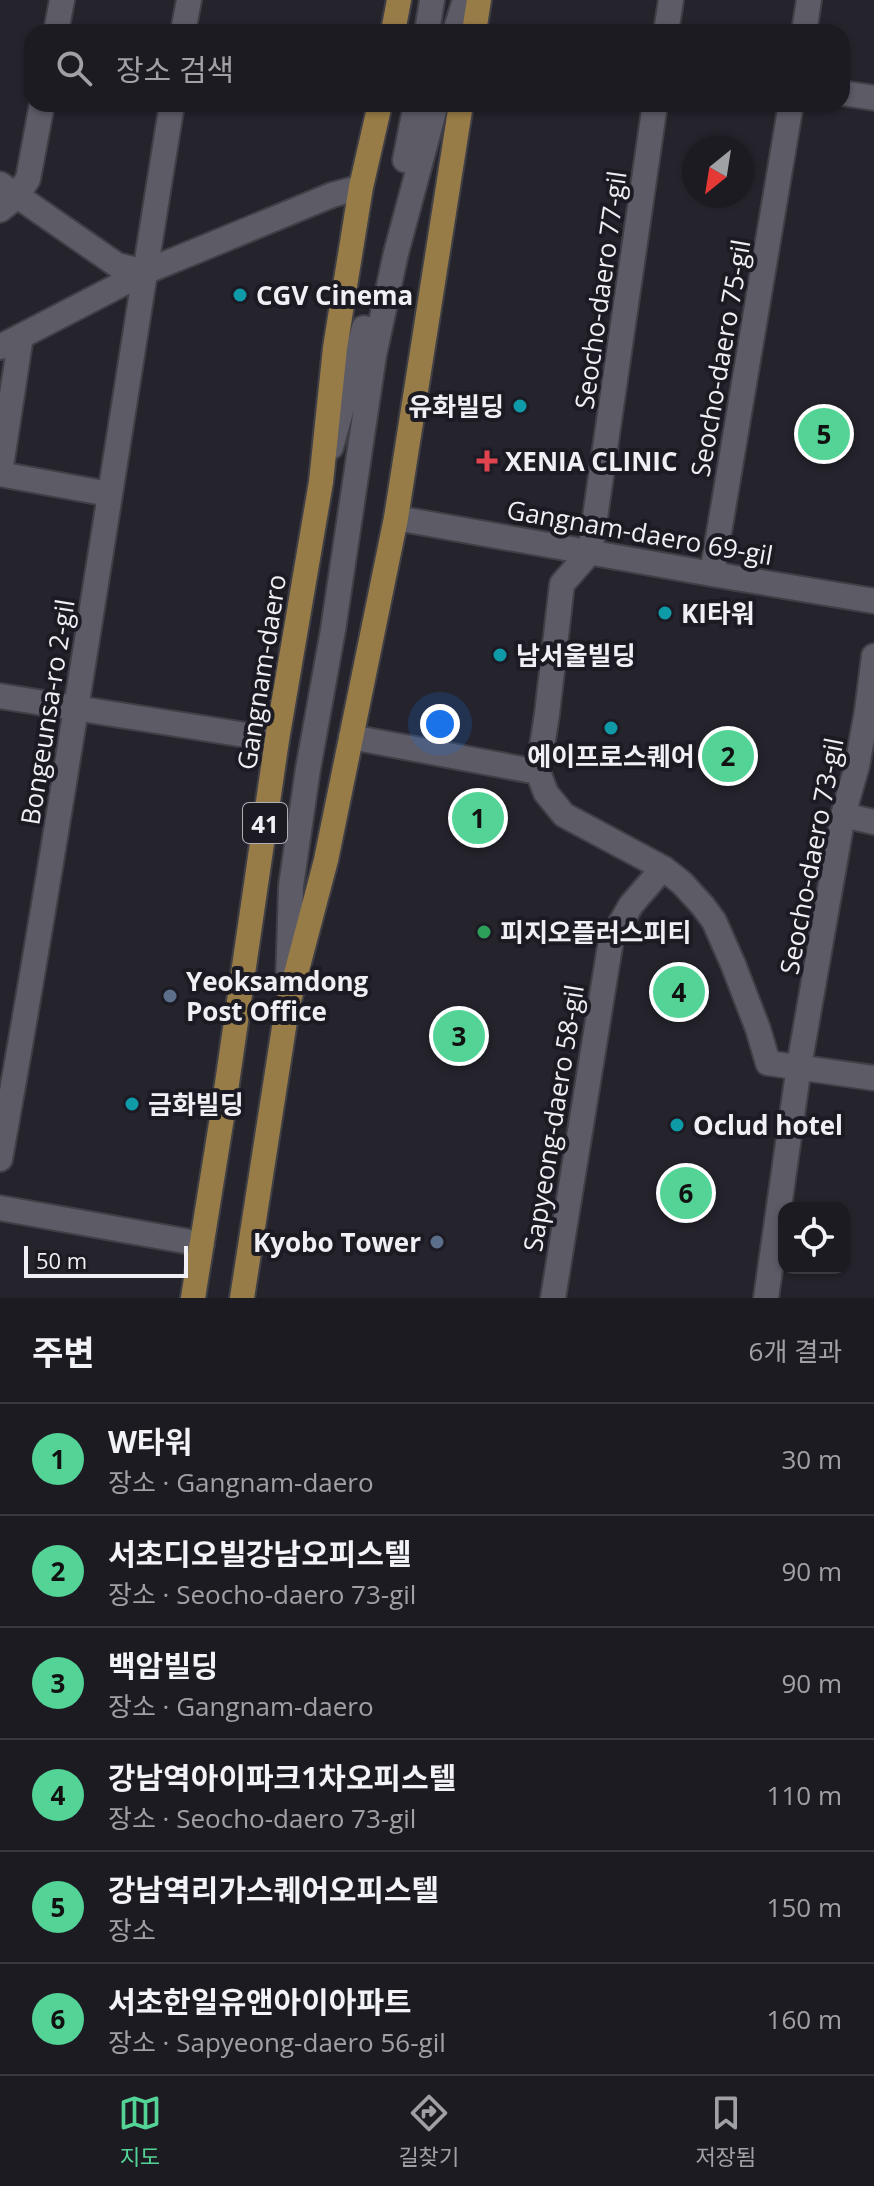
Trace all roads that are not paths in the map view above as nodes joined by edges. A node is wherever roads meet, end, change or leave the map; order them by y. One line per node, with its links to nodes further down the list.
1 (62, 0): 9 (street)
2 (189, 0): 10 (street)
3 (399, 0): 11 (main road)
4 (432, 0): 12 (street)
5 (465, 0): 13 (street)
6 (479, 0): 14 (main road)
7 (671, 0): 15 (street)
8 (809, 0): 16 (street)
9 (58, 24)
10 (184, 24)
11 (394, 24)
12 (428, 24)
13 (458, 24)
14 (475, 24)
15 (667, 24)
16 (805, 24)
17 (850, 94): 18 (street)
18 (874, 98)
19 (41, 112): 28 (street)
20 (171, 112): 29 (street, Bongeunsa-ro 2-gil)
21 (378, 112): 27 (main road, Gangnam-daero / 41)
22 (415, 112): 32 (street)
23 (434, 112): 47 (street)
24 (460, 112): 34 (main road)
25 (654, 112): 35 (street, Seocho-daero 77-gil)
26 (790, 112): 36 (street, Seocho-daero 75-gil)
27 (361, 187): 29 (street); 32 (main road, Gangnam-daero / 41)
28 (5, 197): 29 (street)
29 (145, 272): 30 (street); 33 (street, Bongeunsa-ro 2-gil)
30 (11, 342): 31 (street)
31 (0, 474): 33 (street)
32 (321, 482): 42 (main road, Gangnam-daero / 41)
33 (109, 494): 40 (street, Bongeunsa-ro 2-gil)
34 (396, 518): 35 (street, Gangnam-daero 69-gil); 41 (main road)
35 (590, 552): 36 (street, Gangnam-daero 69-gil); 43 (street)
36 (712, 574): 37 (street, Gangnam-daero 69-gil)
37 (874, 601)
38 (874, 656): 44 (street, Seocho-daero 73-gil)
39 (0, 696): 40 (street)
40 (77, 708): 42 (street); 50 (street, Bongeunsa-ro 2-gil)
41 (351, 737): 43 (street); 47 (main road)
42 (277, 740): 52 (main road, Gangnam-daero / 41)
43 (538, 772): 46 (street)
44 (843, 815): 45 (street); 48 (street, Seocho-daero 73-gil)
45 (874, 822)
46 (663, 868): 48 (street); 55 (street, Sapyeong-daero 58-gil)
47 (287, 1008): 54 (main road)
48 (799, 1066): 49 (street); 56 (street, Seocho-daero 73-gil)
49 (874, 1078)
50 (1, 1152)
51 (0, 1208): 52 (street)
52 (202, 1244): 53 (main road, Gangnam-daero / 41)
53 (193, 1298)
54 (242, 1298)
55 (553, 1298)
56 (766, 1298)

